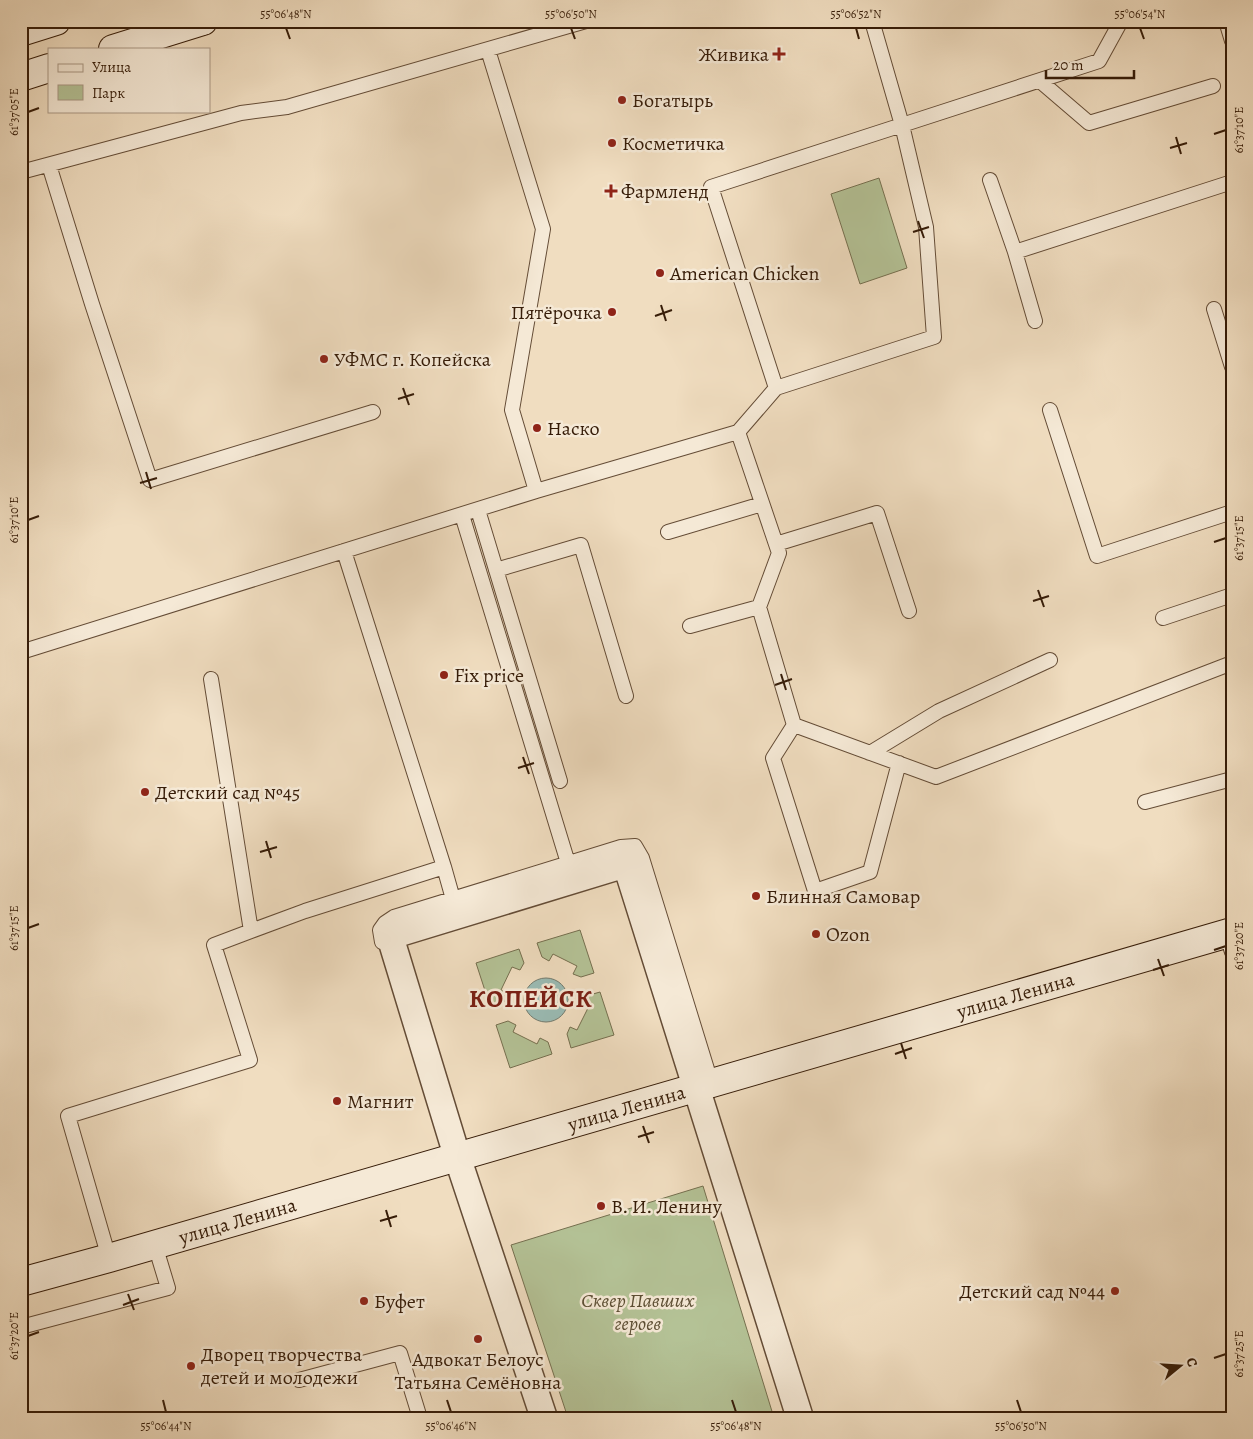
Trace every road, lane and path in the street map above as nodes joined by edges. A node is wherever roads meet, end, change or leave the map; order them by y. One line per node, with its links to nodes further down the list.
1 (56, 21): 7 (street)
2 (203, 21): 9 (street)
3 (586, 21): 10 (lane)
4 (872, 21): 15 (lane)
5 (1121, 21): 13 (lane)
6 (1226, 21): 8 (lane)
7 (21, 32)
8 (1232, 41)
9 (116, 48)
10 (488, 50): 16 (lane); 28 (lane)
11 (48, 68): 12 (street)
12 (21, 77)
13 (1040, 81): 14 (lane); 15 (lane)
14 (1213, 86)
15 (902, 125): 24 (lane); 24 (lane)
16 (49, 165): 17 (lane); 26 (lane)
17 (21, 172)
18 (990, 180): 20 (lane)
19 (1232, 182): 20 (lane)
20 (1015, 252): 22 (lane)
21 (1214, 309): 23 (lane)
22 (1035, 321)
23 (1232, 367)
24 (776, 388): 27 (lane)
25 (1050, 410): 31 (lane)
26 (373, 412)
27 (738, 432): 28 (lane); 29 (lane)
28 (536, 491): 30 (lane)
29 (762, 504): 33 (lane); 34 (lane)
30 (478, 510): 32 (lane); 36 (lane)
31 (1232, 512)
32 (462, 515): 35 (lane); 53 (lane)
33 (668, 532)
34 (776, 544): 38 (lane); 39 (lane)
35 (344, 551): 42 (lane); 54 (lane)
36 (496, 570): 46 (lane); 51 (lane)
37 (1232, 595): 40 (lane)
38 (759, 607): 41 (lane); 47 (lane)
39 (908, 611)
40 (1163, 618)
41 (690, 626)
42 (21, 652)
43 (1050, 660): 48 (lane)
44 (1232, 663): 49 (lane)
45 (211, 678): 56 (lane)
46 (626, 696)
47 (794, 725): 48 (lane); 49 (lane)
48 (870, 753): 49 (lane)
49 (899, 763)
50 (1232, 779): 52 (lane)
51 (560, 781)
52 (1145, 802)
53 (568, 863): 55 (lane); 58 (lane)
54 (444, 867): 55 (lane); 56 (lane)
55 (453, 899): 59 (lane)
56 (252, 931): 61 (lane)
57 (1230, 939): 58 (street, улица Ленина)
58 (703, 1085): 59 (street, улица Ленина); 59 (street); 67 (street)
59 (453, 1157): 60 (street, улица Ленина); 66 (street)
60 (155, 1245): 61 (street, улица Ленина); 63 (lane)
61 (109, 1258): 62 (street, улица Ленина)
62 (21, 1282)
63 (21, 1328)
64 (299, 1380): 65 (lane)
65 (420, 1418)
66 (544, 1418)
67 (800, 1418)

